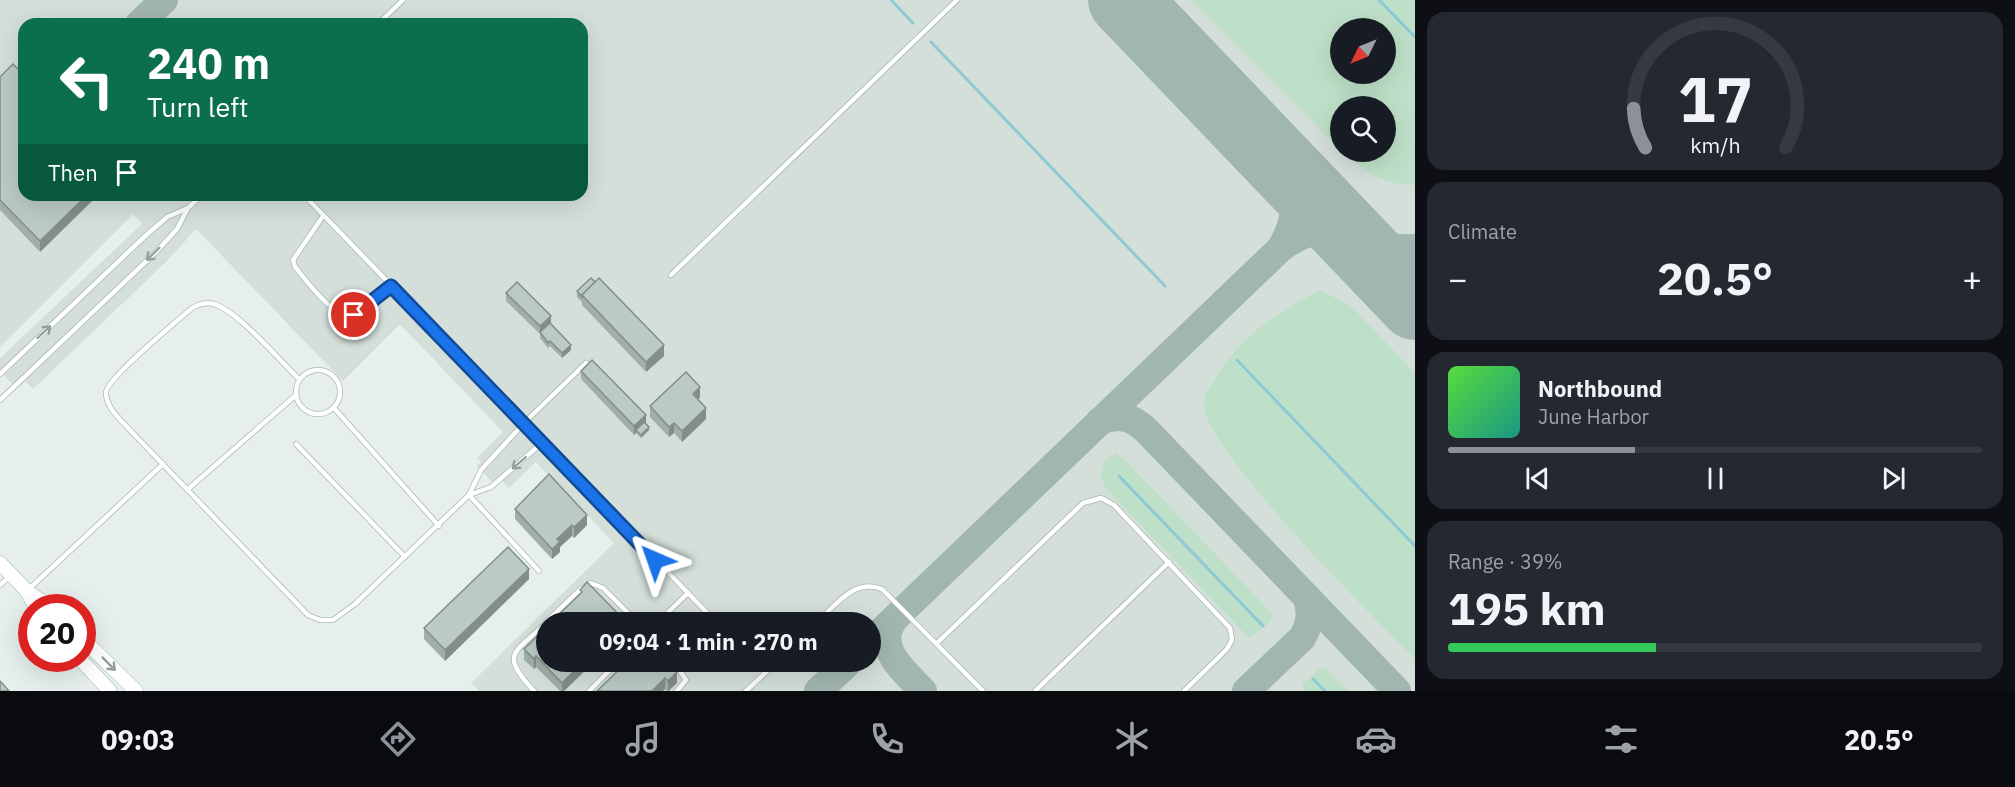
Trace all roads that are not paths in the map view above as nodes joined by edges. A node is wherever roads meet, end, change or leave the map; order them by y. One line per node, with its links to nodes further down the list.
1 (403, 0): 3 (lane)
2 (957, 0): 8 (lane)
3 (385, 18)
4 (196, 201): 6 (lane)
5 (309, 201): 7 (lane)
6 (188, 208): 11 (lane, one-way to 6); 14 (lane, one-way to 14)
7 (323, 216): 9 (lane); 9 (lane)
8 (671, 274)
9 (391, 286): 16 (lane)
10 (586, 363): 16 (lane)
11 (0, 374)
12 (299, 380): 13 (lane); 15 (lane); 19 (lane)
13 (296, 395): 15 (lane); 20 (lane)
14 (0, 400)
15 (334, 408): 22 (lane)
16 (524, 423): 17 (lane); 21 (lane)
17 (543, 442): 21 (lane, one-way to 21); 32 (lane)
18 (296, 444): 23 (lane)
19 (163, 464): 20 (lane); 29 (lane)
20 (187, 490): 23 (lane)
21 (469, 495): 22 (lane); 26 (lane)
22 (439, 526): 23 (lane)
23 (405, 557)
24 (1169, 562): 39 (lane); 52 (lane); 53 (lane)
25 (0, 563): 27 (street)
26 (538, 571)
27 (11, 575): 28 (lane); 29 (street)
28 (0, 585)
29 (27, 591): 30 (street); 31 (street)
30 (29, 594)
31 (31, 594)
32 (687, 594): 35 (lane); 36 (lane)
33 (557, 612): 34 (lane)
34 (627, 612)
35 (668, 612)
36 (706, 612)
37 (828, 612): 39 (lane)
38 (536, 633): 47 (lane)
39 (937, 643): 51 (lane)
40 (96, 652): 46 (street, one-way to 46)
41 (92, 672): 45 (street)
42 (608, 672): 48 (lane)
43 (681, 672): 49 (lane)
44 (766, 672): 50 (lane)
45 (110, 691)
46 (136, 691)
47 (534, 691)
48 (589, 691)
49 (676, 691)
50 (746, 691)
51 (983, 691)
52 (1035, 691)
53 (1184, 691)

